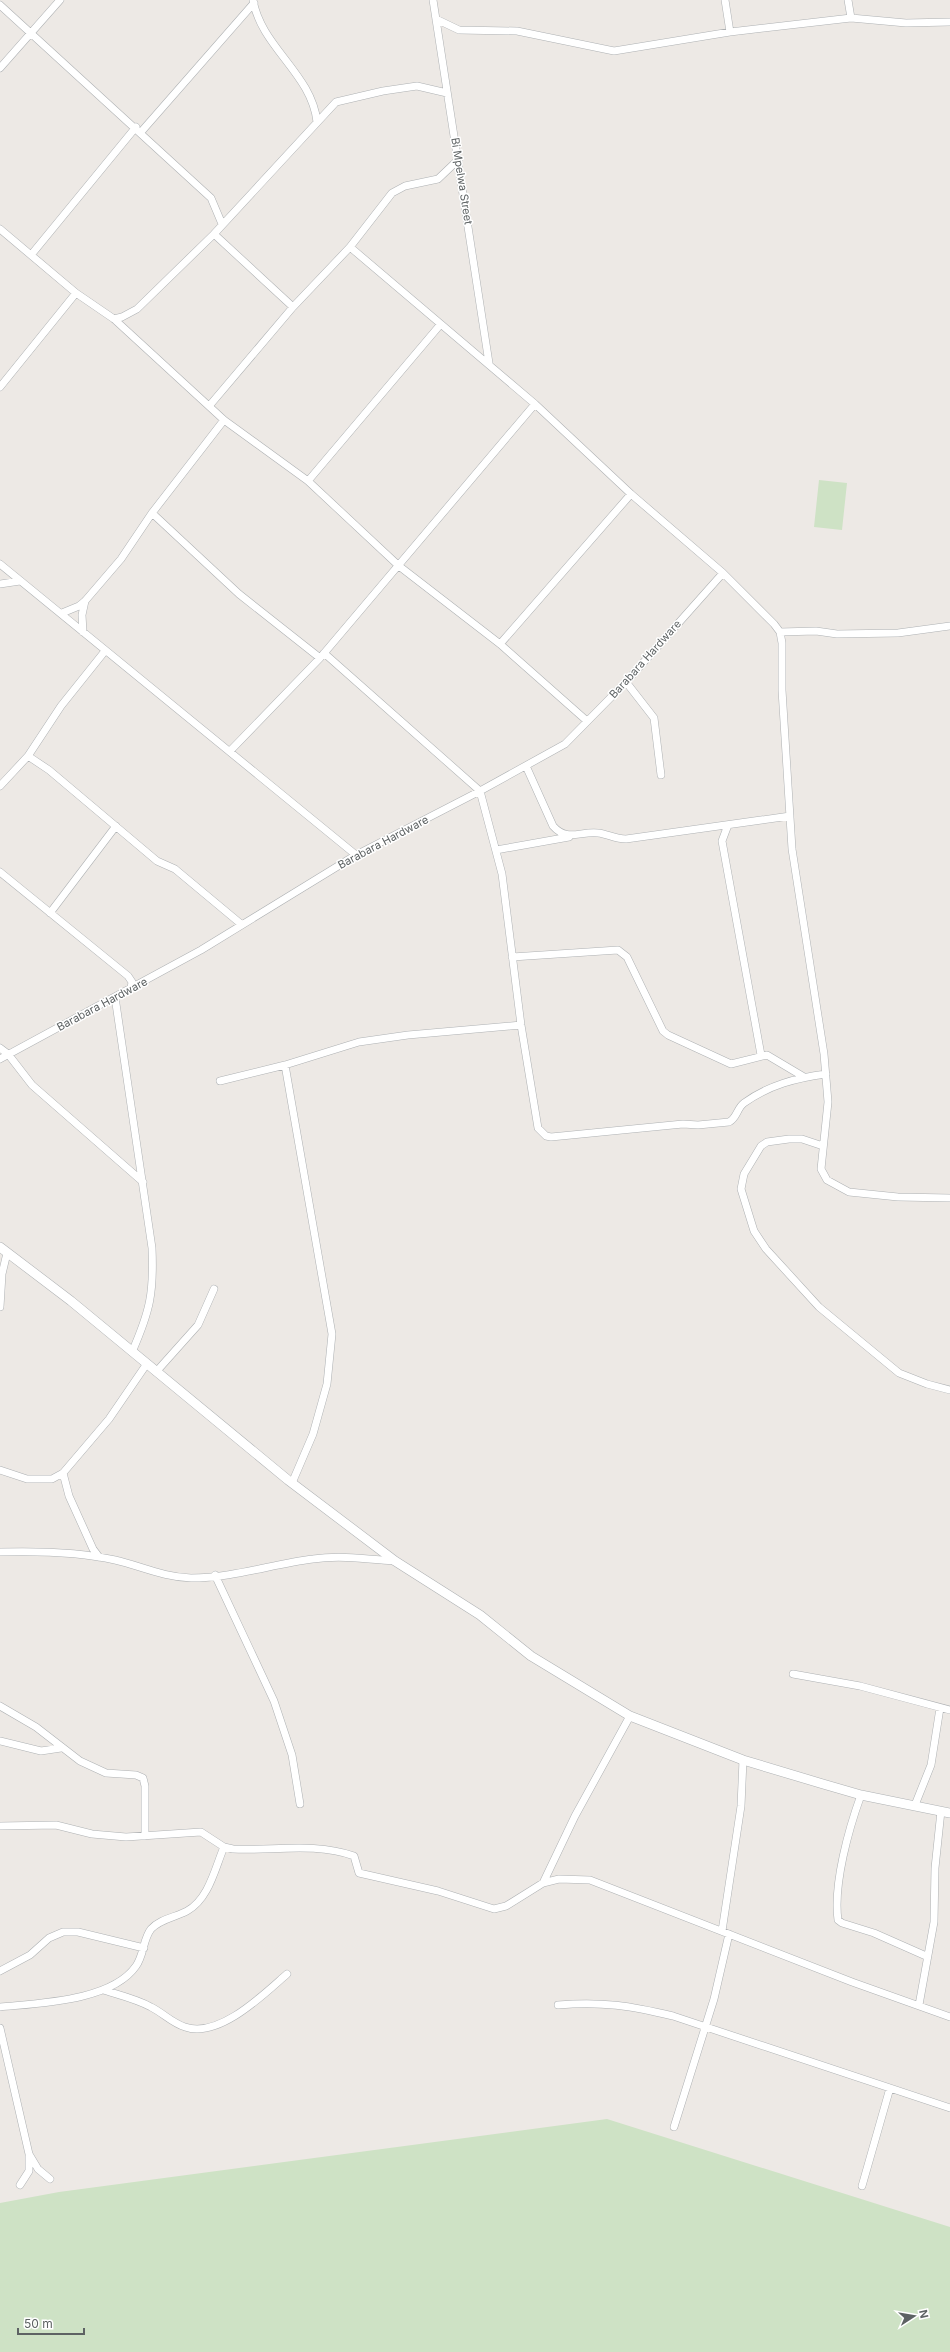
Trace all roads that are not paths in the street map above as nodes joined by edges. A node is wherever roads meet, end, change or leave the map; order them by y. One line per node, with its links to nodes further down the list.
1 (60, 0): 10 (street)
2 (433, 0): 8 (street, Bi Mpelwa Street)
3 (725, 0): 11 (street)
4 (848, 0): 7 (street)
5 (254, 2): 14 (street); 15 (street)
6 (0, 5): 10 (street)
7 (851, 18): 9 (street); 11 (street)
8 (436, 19): 11 (street); 13 (street, Bi Mpelwa Street)
9 (950, 22)
10 (31, 32): 12 (street); 15 (street)
11 (730, 32)
12 (0, 68)
13 (447, 93): 14 (street); 16 (street, Bi Mpelwa Street)
14 (317, 122): 17 (street)
15 (138, 130): 17 (street); 21 (street)
16 (459, 160): 20 (street); 26 (street, Bi Mpelwa Street)
17 (222, 224): 19 (street)
18 (0, 229): 21 (street)
19 (214, 234): 23 (street); 24 (street)
20 (350, 247): 23 (street); 25 (street)
21 (32, 255): 22 (street)
22 (76, 293): 24 (street); 27 (street)
23 (293, 307): 29 (street)
24 (114, 319): 29 (street)
25 (440, 325): 26 (street); 31 (street)
26 (489, 363): 28 (street)
27 (0, 387)
28 (536, 404): 32 (street); 35 (street)
29 (210, 405): 30 (street)
30 (224, 420): 31 (street); 33 (street)
31 (308, 482): 35 (street)
32 (632, 494): 36 (street); 44 (street)
33 (152, 514): 39 (street); 46 (street)
34 (0, 564): 37 (street)
35 (399, 566): 44 (street); 46 (street)
36 (723, 573): 43 (street); 47 (street, Barabara Hardware)
37 (20, 581): 38 (street); 40 (street)
38 (0, 584)
39 (85, 601): 40 (street); 42 (street)
40 (62, 613): 42 (street)
41 (950, 626): 43 (street)
42 (84, 632): 45 (street)
43 (780, 632): 55 (street)
44 (500, 644): 48 (street)
45 (105, 651): 49 (street); 50 (street)
46 (322, 655): 49 (street); 54 (street)
47 (626, 682): 48 (street, Barabara Hardware); 52 (street)
48 (587, 720): 51 (street, Barabara Hardware)
49 (230, 751): 60 (street)
50 (28, 756): 53 (street); 57 (street)
51 (526, 766): 54 (street, Barabara Hardware); 58 (street)
52 (661, 775)
53 (0, 786)
54 (480, 791): 59 (street); 60 (street, Barabara Hardware)
55 (790, 816): 56 (street); 73 (street)
56 (728, 825): 58 (street); 70 (street)
57 (116, 826): 62 (street); 63 (street)
58 (571, 836): 59 (street)
59 (496, 850): 64 (street)
60 (356, 855): 63 (street, Barabara Hardware)
61 (0, 872): 62 (street)
62 (50, 912): 65 (street)
63 (241, 924): 65 (street, Barabara Hardware)
64 (512, 957): 67 (street); 70 (street)
65 (131, 988): 66 (street, Barabara Hardware)
66 (115, 997): 69 (street, Barabara Hardware); 77 (street)
67 (521, 1025): 72 (street); 74 (street)
68 (0, 1048): 69 (street)
69 (8, 1054): 71 (street, Barabara Hardware); 77 (street)
70 (761, 1055): 74 (street)
71 (0, 1059)
72 (285, 1065): 75 (street); 88 (street)
73 (826, 1074): 74 (street); 76 (street)
74 (804, 1077)
75 (220, 1081)
76 (823, 1146): 78 (street); 85 (street)
77 (143, 1182): 82 (street)
78 (950, 1198)
79 (4, 1250): 81 (street); 82 (street)
80 (214, 1289): 84 (street)
81 (0, 1307)
82 (132, 1352): 83 (street)
83 (146, 1364): 84 (street); 87 (street)
84 (156, 1372): 88 (street)
85 (950, 1390)
86 (0, 1470): 87 (street)
87 (63, 1473): 90 (street)
88 (292, 1482): 91 (street)
89 (0, 1552): 90 (street)
90 (99, 1557): 92 (street)
91 (395, 1561): 92 (street); 97 (street)
92 (215, 1575): 102 (street)
93 (792, 1674): 95 (street)
94 (0, 1706): 99 (street)
95 (940, 1708): 96 (street); 103 (street)
96 (950, 1710)
97 (630, 1716): 100 (street); 108 (street)
98 (0, 1741): 99 (street)
99 (61, 1748): 106 (street)
100 (743, 1760): 101 (street); 109 (street)
101 (861, 1795): 103 (street); 111 (street)
102 (300, 1804)
103 (915, 1806): 104 (street)
104 (946, 1812): 111 (street)
105 (0, 1826): 106 (street)
106 (145, 1836): 107 (street)
107 (224, 1847): 108 (street); 110 (street)
108 (543, 1883): 109 (street)
109 (726, 1932): 116 (street); 119 (street)
110 (144, 1948): 112 (street); 114 (street)
111 (926, 1956): 116 (street)
112 (0, 1971)
113 (287, 1974): 114 (street)
114 (103, 1990): 117 (street)
115 (558, 2005): 119 (street)
116 (919, 2005): 118 (street)
117 (0, 2007)
118 (950, 2017)
119 (705, 2026): 121 (street); 123 (street)
120 (0, 2028): 124 (street)
121 (890, 2088): 122 (street); 127 (street)
122 (950, 2108)
123 (674, 2127)
124 (29, 2154): 125 (street); 126 (street)
125 (50, 2179)
126 (20, 2185)
127 (862, 2186)

